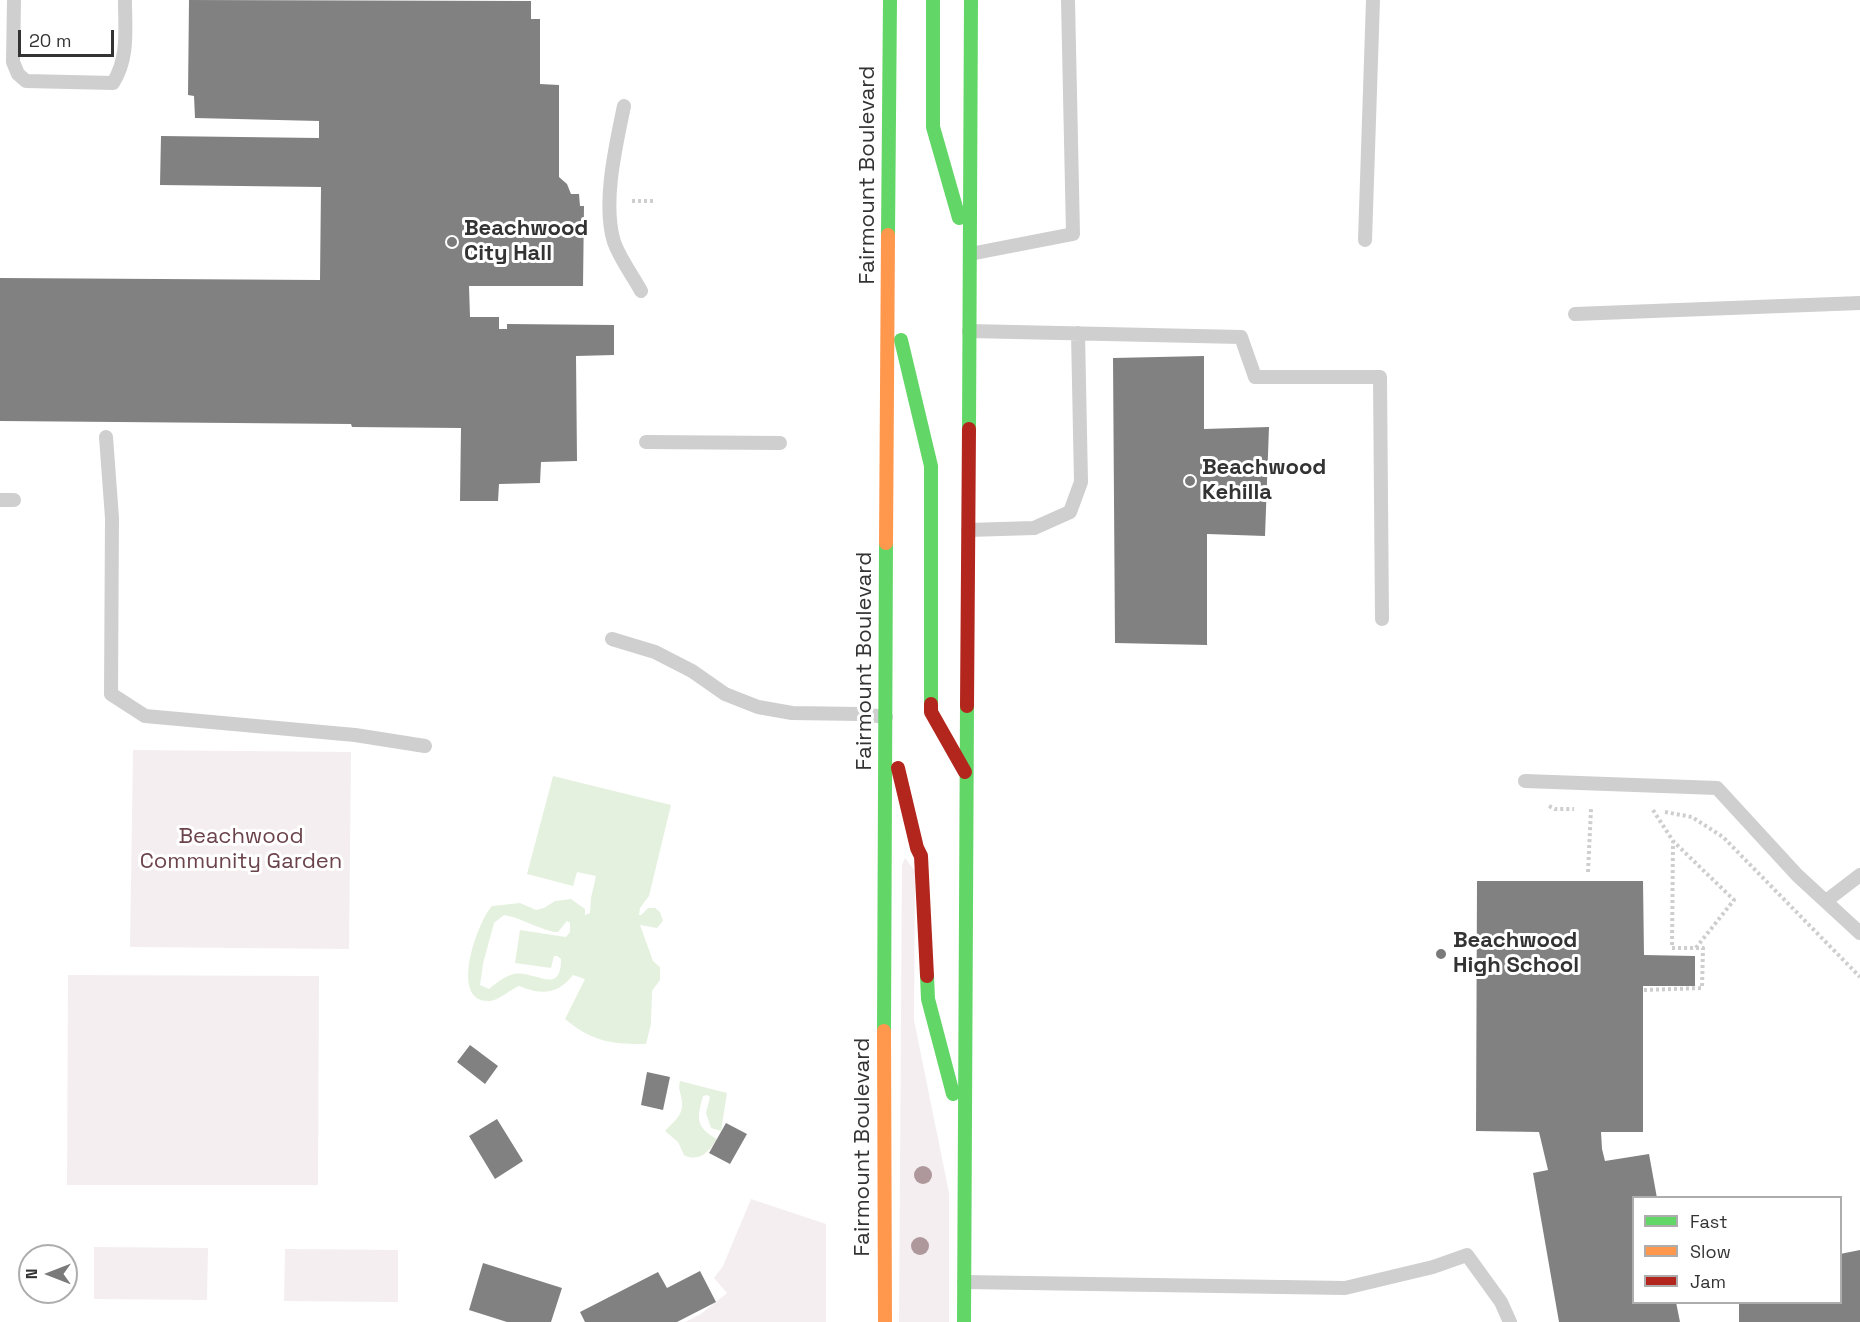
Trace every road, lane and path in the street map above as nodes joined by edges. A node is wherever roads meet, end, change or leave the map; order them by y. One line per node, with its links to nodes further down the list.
1 (14, 0): 2 (lane)
2 (125, 0)
3 (890, 0): 13 (main road, Fairmount Boulevard)
4 (933, 0): 12 (main road)
5 (971, 0): 12 (main road)
6 (1068, 0): 12 (lane)
7 (1373, 0): 11 (lane)
8 (624, 106): 14 (lane)
9 (626, 201): 10 (path)
10 (656, 201)
11 (1365, 240)
12 (970, 254): 17 (main road)
13 (889, 286): 25 (main road, Fairmount Boulevard); 27 (main road)
14 (641, 291)
15 (1860, 303): 16 (lane)
16 (1575, 314)
17 (969, 331): 18 (lane); 22 (main road)
18 (1078, 333): 22 (lane); 23 (lane)
19 (106, 437): 26 (lane)
20 (646, 442): 21 (lane)
21 (780, 443)
22 (968, 530): 27 (main road)
23 (1382, 619)
24 (612, 639): 25 (lane)
25 (886, 717): 38 (main road); 40 (main road, Fairmount Boulevard)
26 (425, 746)
27 (966, 775): 38 (main road)
28 (1525, 781): 33 (lane)
29 (1591, 809): 31 (path)
30 (1672, 841): 35 (path); 35 (path); 36 (path)
31 (1588, 872)
32 (1860, 876): 33 (lane)
33 (1826, 901): 34 (lane)
34 (1860, 933)
35 (1695, 949): 37 (path)
36 (1860, 977)
37 (1644, 990)
38 (964, 1136): 39 (main road)
39 (964, 1282): 41 (main road); 42 (lane)
40 (885, 1322)
41 (964, 1322)
42 (1510, 1322)

